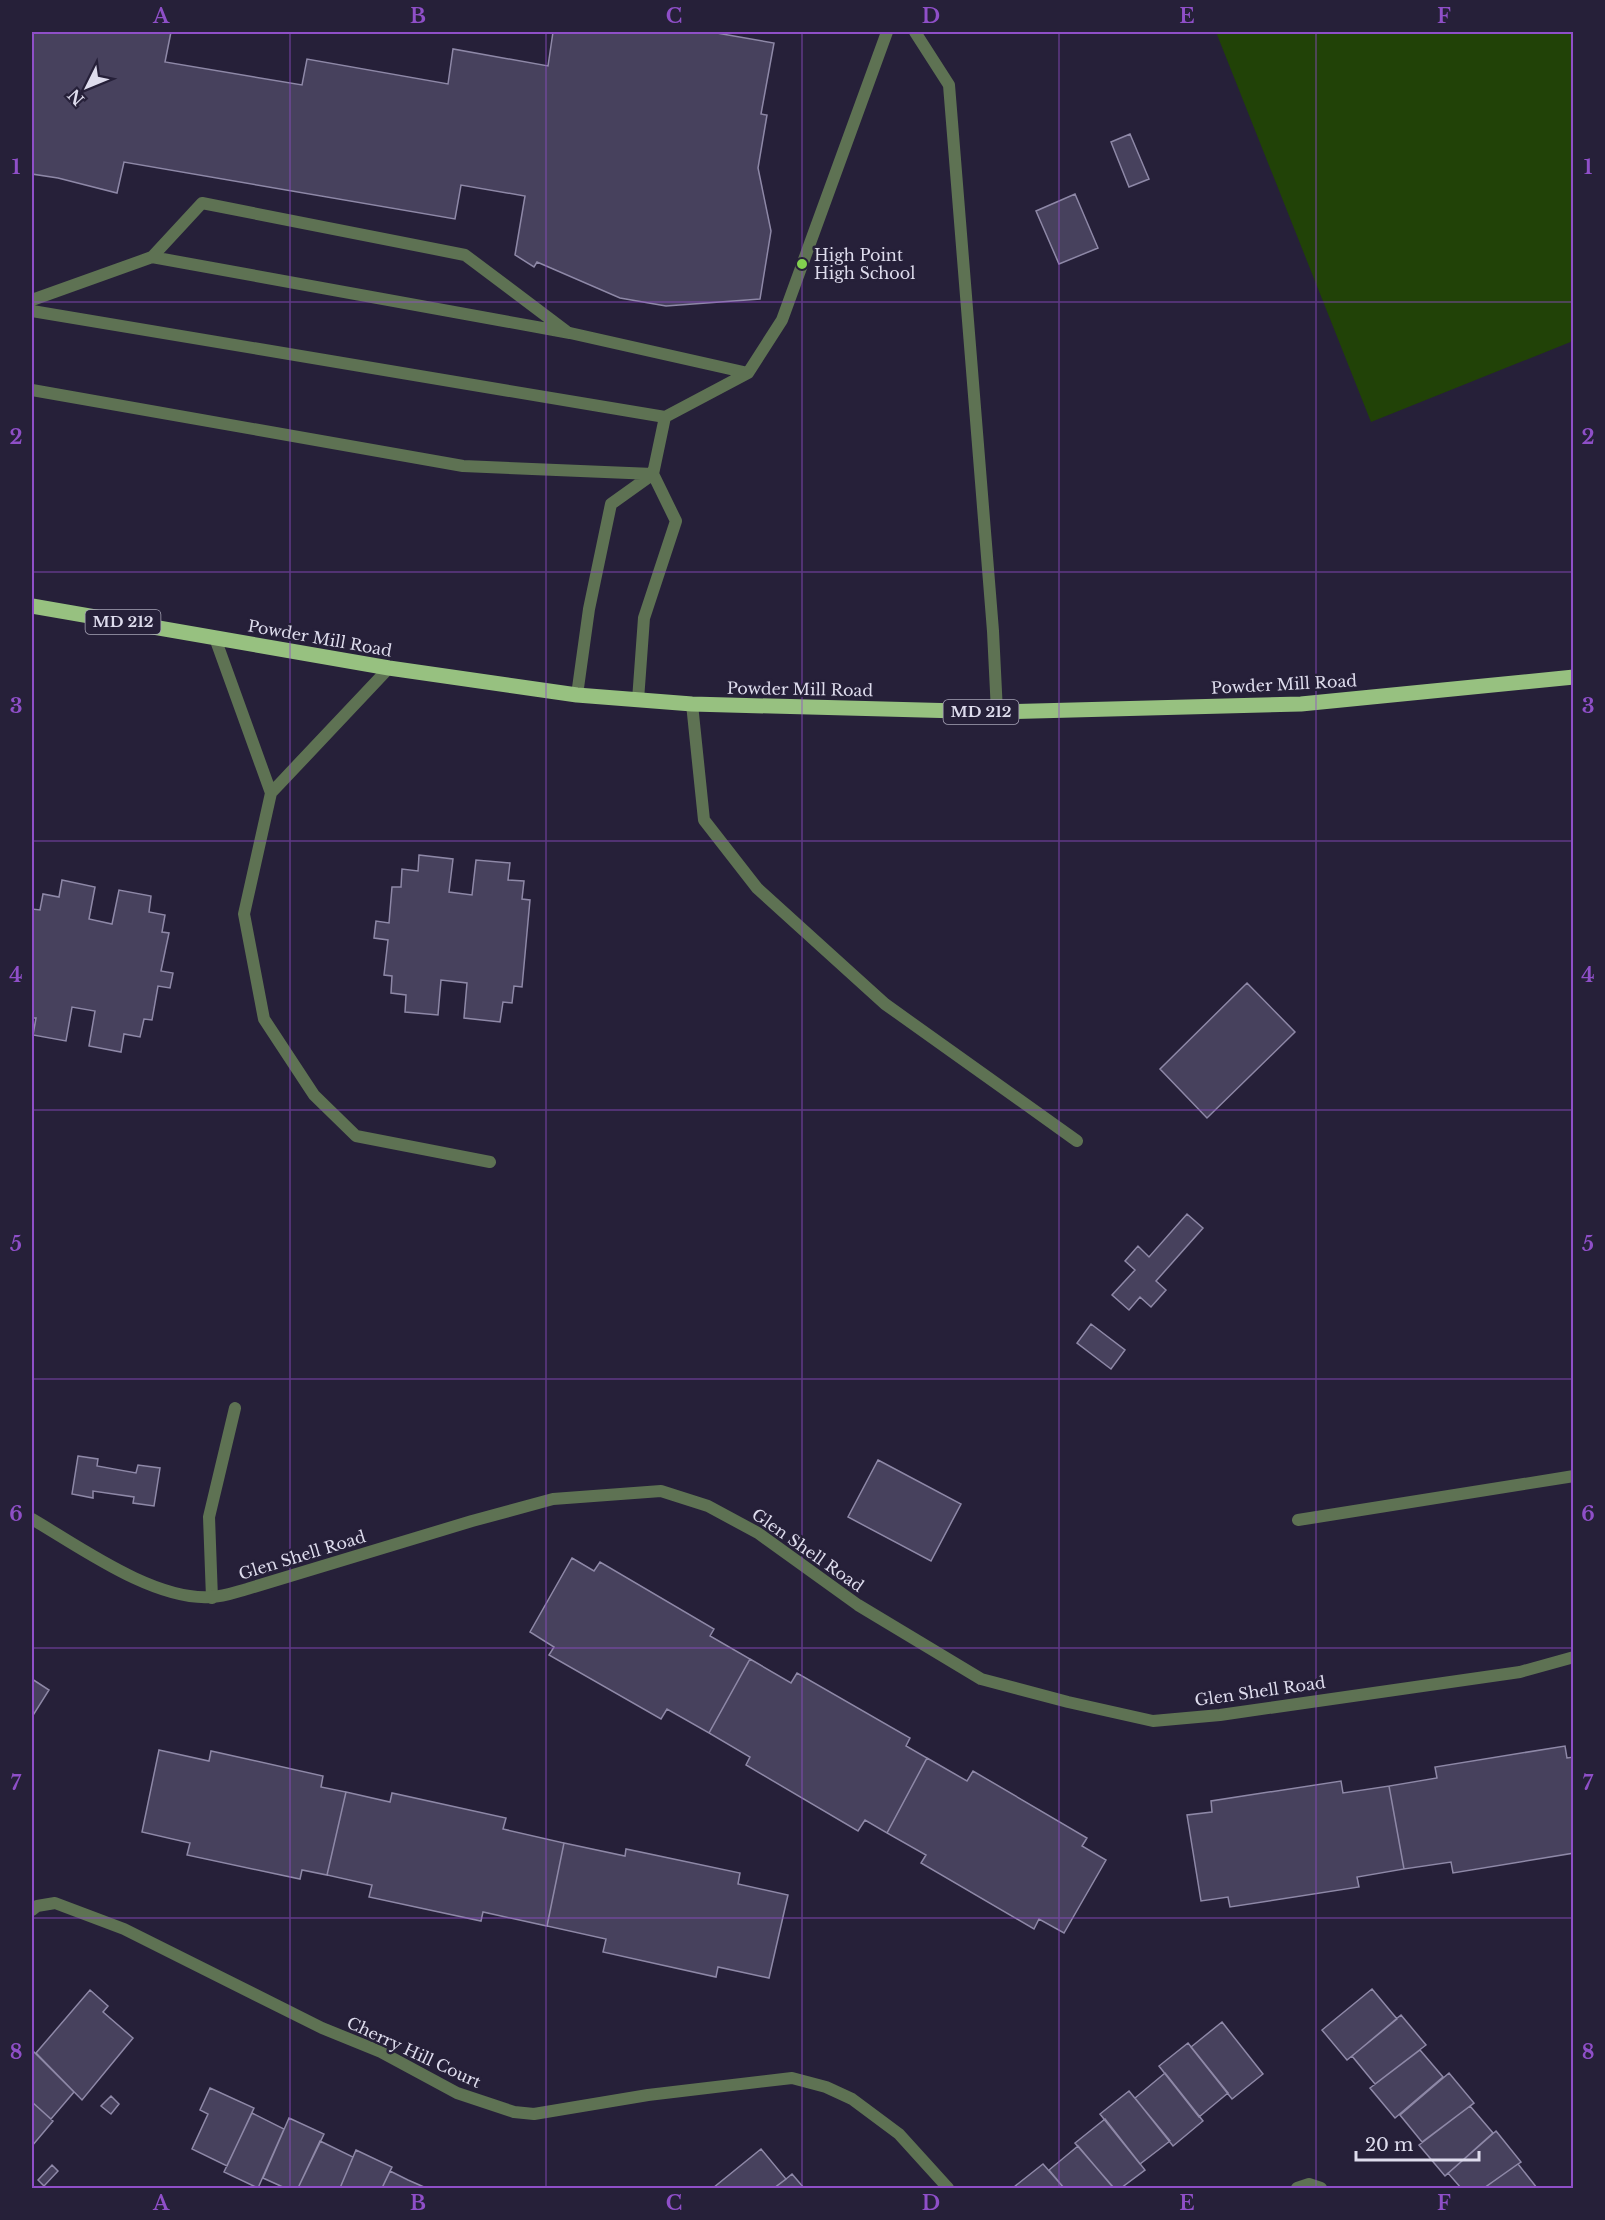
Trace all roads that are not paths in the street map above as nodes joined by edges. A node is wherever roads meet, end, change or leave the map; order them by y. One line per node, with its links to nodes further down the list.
1 (887, 32): 7 (street)
2 (915, 32): 18 (street)
3 (152, 257): 4 (street); 6 (street); 6 (street)
4 (32, 300)
5 (32, 311): 9 (street)
6 (570, 333): 7 (street)
7 (748, 373): 9 (street)
8 (32, 390): 10 (street)
9 (665, 417): 10 (street)
10 (653, 474): 15 (street); 16 (street)
11 (32, 606): 12 (main road, Powder Mill Road / MD 212)
12 (215, 638): 13 (main road, Powder Mill Road / MD 212); 19 (street)
13 (389, 668): 15 (main road, Powder Mill Road / MD 212); 19 (street)
14 (1574, 677): 18 (main road, Powder Mill Road / MD 212)
15 (577, 695): 16 (main road, Powder Mill Road / MD 212)
16 (638, 700): 17 (main road, Powder Mill Road / MD 212)
17 (692, 704): 18 (main road, Powder Mill Road / MD 212); 20 (street)
18 (997, 712)
19 (271, 793): 21 (street)
20 (1077, 1141)
21 (489, 1162)
22 (235, 1408): 26 (street)
23 (1574, 1476): 25 (street)
24 (32, 1519): 26 (street, Glen Shell Road)
25 (1298, 1520)
26 (212, 1598): 27 (street, Glen Shell Road)
27 (1574, 1657)
28 (32, 1910): 29 (street, Cherry Hill Court)
29 (948, 2188)
30 (1297, 2188): 31 (street)
31 (1321, 2188)

